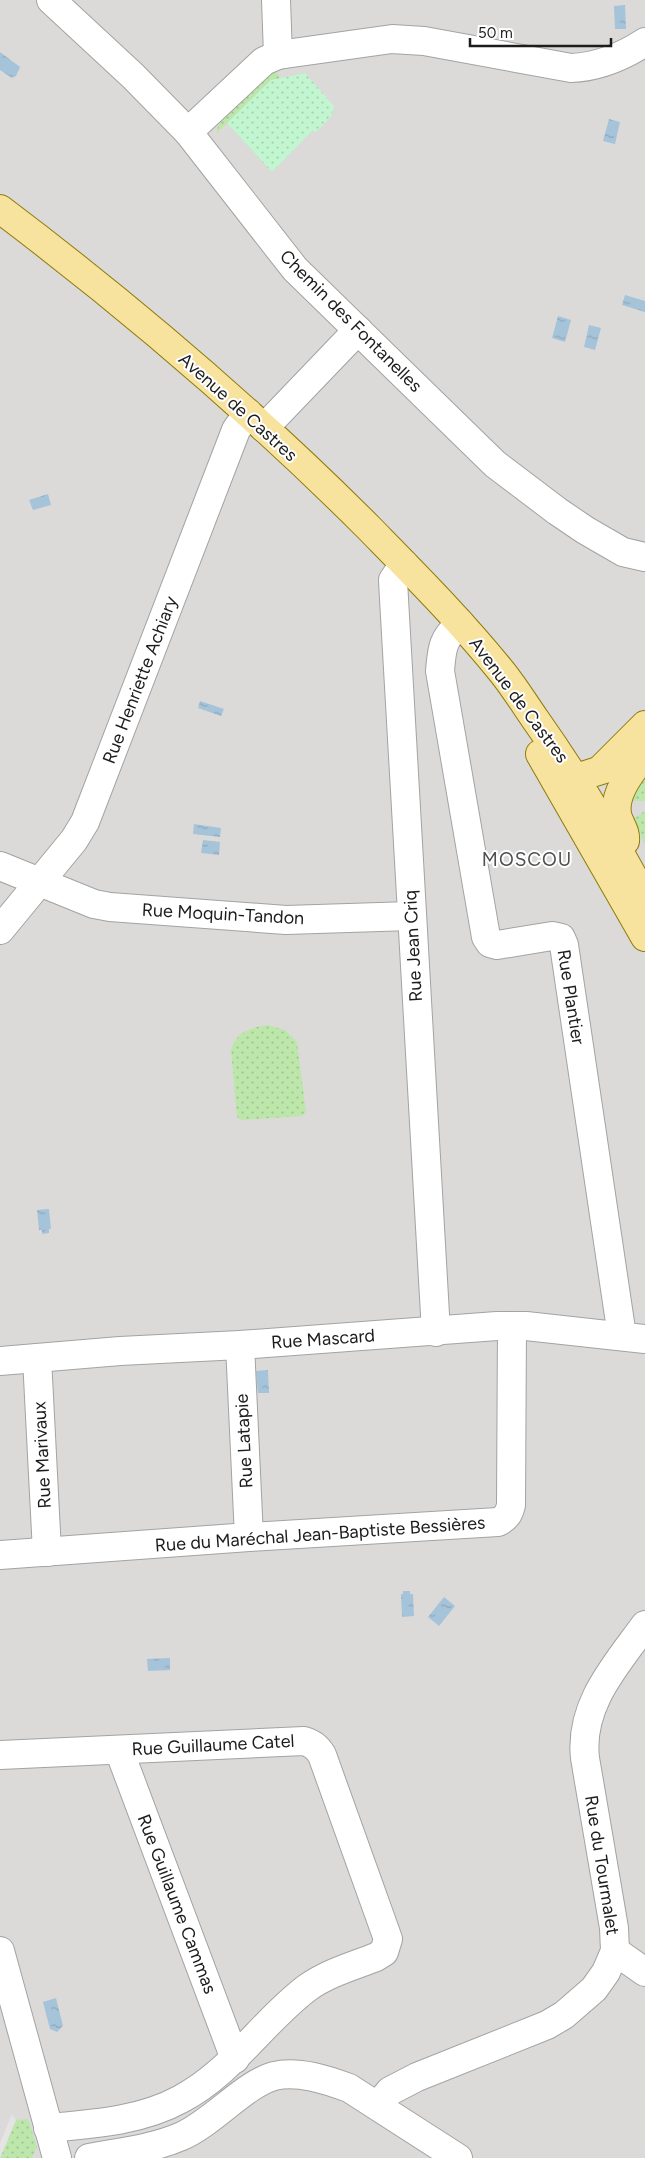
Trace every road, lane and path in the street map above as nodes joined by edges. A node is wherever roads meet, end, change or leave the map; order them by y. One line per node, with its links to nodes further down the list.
1 (51, 0): 5 (street, Chemin des Fontanelles)
2 (276, 0): 4 (street)
3 (645, 42): 4 (street)
4 (278, 55): 5 (street)
5 (188, 132): 7 (street, Chemin des Fontanelles)
6 (0, 209): 8 (main road, Avenue de Castres)
7 (358, 330): 8 (street, Rue Henriette Achiary); 9 (street, Chemin des Fontanelles)
8 (256, 420): 10 (main road, Avenue de Castres); 19 (street, Rue Henriette Achiary)
9 (643, 551)
10 (404, 564): 11 (main road, Avenue de Castres); 21 (street, Rue Jean Criq)
11 (460, 623): 12 (main road, Avenue de Castres); 15 (main road, Avenue de Castres); 26 (street, Rue Plantier)
12 (509, 705): 15 (main road, Avenue de Castres); 16 (main road, Avenue de Castres)
13 (645, 725): 15 (main road)
14 (644, 756): 15 (main road); 17 (main road)
15 (589, 782): 16 (main road); 17 (main road, Avenue de Castres)
16 (585, 834): 23 (main road, Avenue de Castres)
17 (623, 857): 20 (main road, Avenue de Castres)
18 (0, 866): 19 (street, Rue Moquin-Tandon)
19 (39, 883): 21 (street, Rue Moquin-Tandon); 22 (street, Rue Henriette Achiary)
20 (645, 898)
21 (411, 916): 25 (street, Rue Jean Criq)
22 (0, 930)
23 (645, 937)
24 (512, 1326): 25 (street, Rue Mascard); 26 (street, Rue Mascard); 30 (street, Rue du Maréchal Jean-Baptiste Bessières)
25 (436, 1332): 27 (street, Rue Mascard)
26 (633, 1338)
27 (240, 1345): 28 (street, Rue Mascard); 30 (street, Rue Latapie)
28 (37, 1358): 29 (street, Rue Mascard); 31 (street, Rue Marivaux)
29 (0, 1361)
30 (249, 1537): 31 (street, Rue du Maréchal Jean-Baptiste Bessières)
31 (47, 1552): 32 (street, Rue du Maréchal Jean-Baptiste Bessières)
32 (0, 1556)
33 (645, 1625): 37 (street, Rue du Tourmalet)
34 (119, 1750): 35 (street, Rue Guillaume Catel); 39 (street, Rue Guillaume Cammas); 39 (street, Rue Guillaume Catel)
35 (0, 1755)
36 (0, 1951): 41 (street)
37 (615, 1951): 38 (street); 40 (street, Rue du Tourmalet)
38 (645, 1972)
39 (235, 2059): 41 (street)
40 (378, 2105): 43 (street); 44 (street)
41 (48, 2128): 42 (street)
42 (57, 2158)
43 (88, 2158)
44 (458, 2158)

